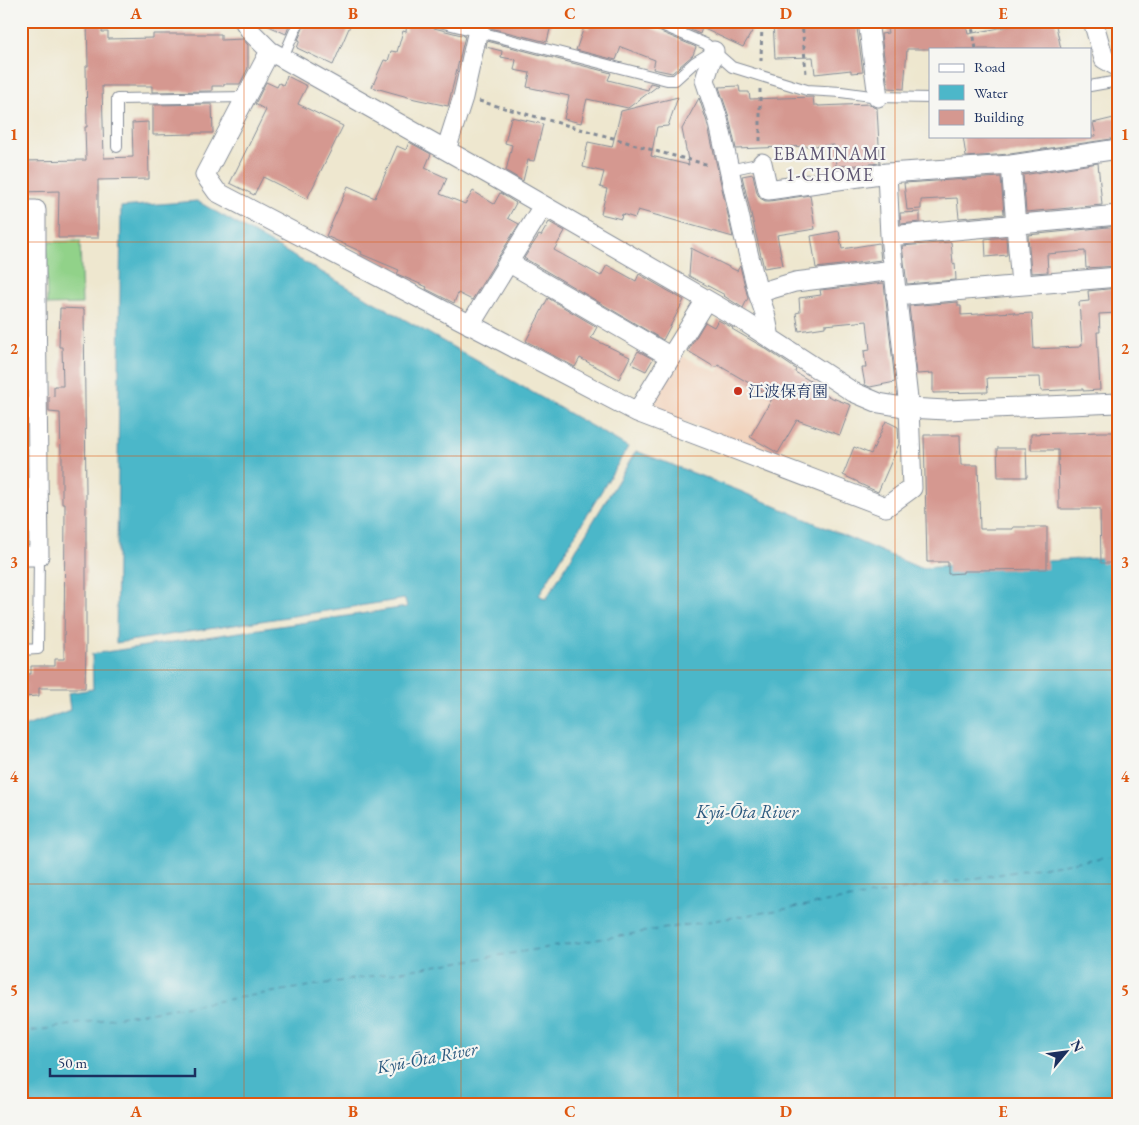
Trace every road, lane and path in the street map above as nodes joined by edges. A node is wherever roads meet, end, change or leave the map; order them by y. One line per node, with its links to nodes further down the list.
1 (244, 21): 13 (street)
2 (299, 21): 13 (lane)
3 (436, 21): 10 (lane)
4 (652, 21): 12 (lane)
5 (762, 21): 15 (path)
6 (802, 21): 18 (path)
7 (868, 21): 21 (street)
8 (971, 21): 11 (path)
9 (1093, 21): 14 (street)
10 (479, 26): 12 (lane); 20 (street)
11 (976, 48)
12 (714, 51): 15 (lane); 28 (street)
13 (276, 54): 19 (street); 25 (street)
14 (1118, 67)
15 (760, 75): 18 (lane); 26 (path)
16 (1118, 81): 17 (lane)
17 (1092, 86)
18 (807, 90): 21 (lane)
19 (246, 97): 23 (lane); 43 (street)
20 (463, 97): 25 (street); 28 (path)
21 (878, 97): 22 (lane)
22 (929, 98)
23 (117, 147)
24 (1118, 149): 27 (street)
25 (446, 150): 30 (street)
26 (762, 163): 28 (lane); 29 (street)
27 (1012, 165): 29 (street); 33 (street)
28 (729, 170): 39 (street)
29 (887, 173): 34 (street)
30 (543, 206): 35 (street); 42 (street)
31 (21, 210): 40 (street)
32 (1118, 215): 33 (street)
33 (1016, 224): 34 (street); 38 (street)
34 (890, 236): 36 (street)
35 (508, 262): 43 (street); 45 (street)
36 (894, 270): 39 (street); 41 (street)
37 (1118, 277): 38 (street)
38 (1021, 285): 41 (street)
39 (758, 293): 44 (street)
40 (29, 294): 46 (street)
41 (896, 296): 48 (street)
42 (706, 300): 44 (street); 45 (street)
43 (470, 325): 49 (street)
44 (770, 338): 48 (street)
45 (672, 357): 49 (street)
46 (29, 382): 50 (street)
47 (1118, 403): 48 (street)
48 (909, 408): 49 (street)
49 (637, 412)
50 (30, 470): 51 (street)
51 (30, 556): 52 (lane)
52 (21, 650)

